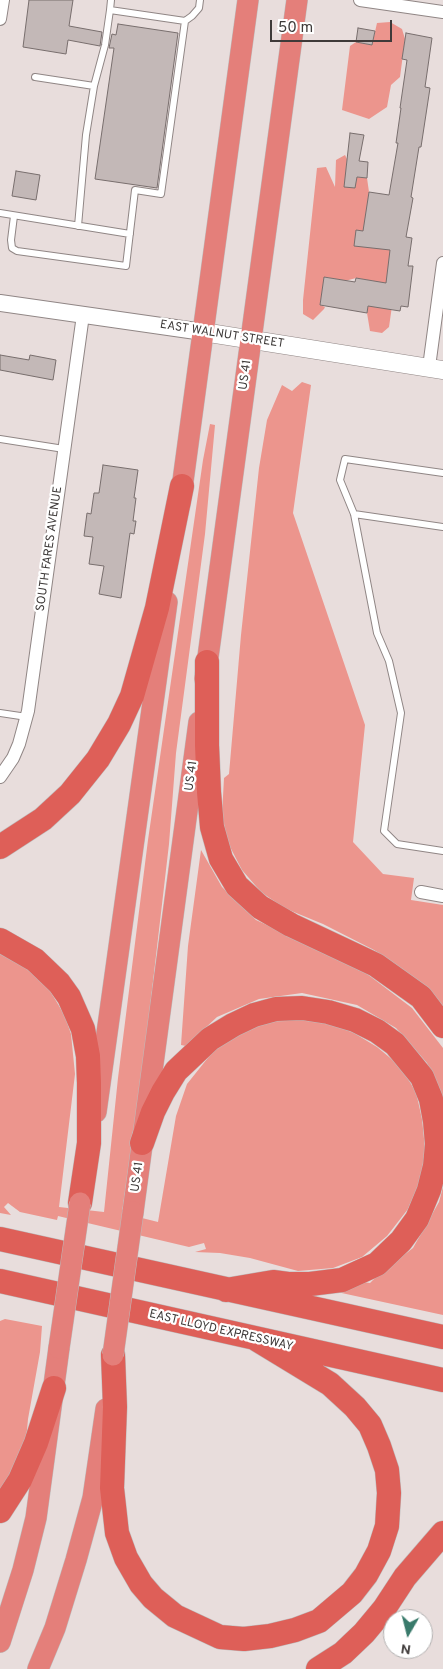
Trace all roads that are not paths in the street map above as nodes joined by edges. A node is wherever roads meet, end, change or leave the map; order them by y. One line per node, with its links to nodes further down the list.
1 (3, 0): 9 (street)
2 (111, 0): 7 (lane)
3 (200, 0): 10 (lane)
4 (248, 0): 20 (highway)
5 (297, 0): 21 (highway, US 41)
6 (360, 0): 8 (street)
7 (110, 10): 10 (lane); 12 (lane)
8 (443, 12)
9 (0, 19)
10 (185, 21): 16 (lane)
11 (35, 77): 12 (lane)
12 (94, 86): 15 (lane)
13 (0, 213): 14 (lane)
14 (14, 216): 15 (lane); 16 (lane)
15 (78, 226): 16 (lane)
16 (130, 234)
17 (443, 263): 22 (street)
18 (0, 303): 19 (street, EAST WALNUT STREET)
19 (83, 315): 20 (street, EAST WALNUT STREET); 24 (street, SOUTH FARES AVENUE)
20 (203, 332): 21 (main road, EAST WALNUT STREET); 26 (highway)
21 (251, 340): 22 (main road, EAST WALNUT STREET); 29 (highway, US 41 / US 41)
22 (436, 369)
23 (0, 439): 24 (lane)
24 (64, 449): 31 (street, SOUTH FARES AVENUE)
25 (443, 472): 27 (lane)
26 (182, 486): 33 (highway); 40 (highway)
27 (354, 514): 28 (lane); 34 (lane)
28 (443, 527)
29 (207, 662): 38 (highway); 39 (highway, US 41 / US 41)
30 (0, 713): 31 (lane)
31 (27, 717): 32 (street, SOUTH FARES AVENUE)
32 (0, 777)
33 (0, 847)
34 (443, 851)
35 (421, 892): 36 (street)
36 (443, 896)
37 (0, 940): 40 (highway)
38 (443, 1026)
39 (142, 1143): 43 (highway); 46 (highway, US 41 / US 41, bridge)
40 (80, 1203): 48 (highway, bridge)
41 (0, 1239): 43 (highway)
42 (0, 1281): 45 (highway, EAST LLOYD EXPRESSWAY)
43 (226, 1290): 44 (highway)
44 (443, 1337)
45 (256, 1339): 46 (highway); 47 (highway, EAST LLOYD EXPRESSWAY)
46 (113, 1355): 52 (highway, US 41)
47 (443, 1380)
48 (54, 1388): 49 (highway); 51 (highway)
49 (0, 1511)
50 (443, 1533): 53 (highway)
51 (0, 1642)
52 (38, 1669)
53 (318, 1669)

